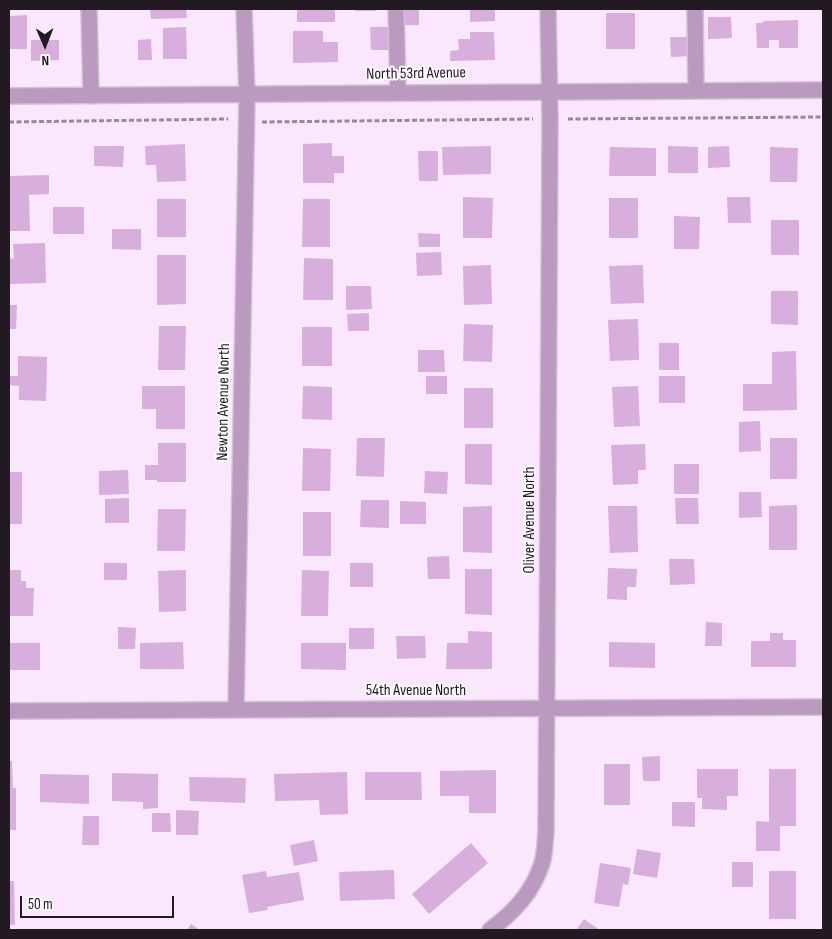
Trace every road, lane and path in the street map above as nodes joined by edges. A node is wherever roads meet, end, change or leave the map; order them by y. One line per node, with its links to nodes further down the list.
1 (89, 9): 12 (street)
2 (244, 9): 10 (street, Newton Avenue North)
3 (396, 9): 9 (street)
4 (548, 9): 7 (street, Oliver Avenue North)
5 (695, 9): 8 (street)
6 (823, 90): 8 (street, North 53rd Avenue)
7 (550, 91): 8 (street, North 53rd Avenue); 9 (street, North 53rd Avenue); 20 (street, Oliver Avenue North)
8 (696, 91)
9 (398, 92): 10 (street, North 53rd Avenue)
10 (247, 95): 12 (street, North 53rd Avenue); 21 (street, Newton Avenue North)
11 (9, 96): 12 (street, North 53rd Avenue)
12 (90, 96)
13 (823, 117): 16 (path)
14 (228, 119): 17 (path)
15 (533, 119): 18 (path)
16 (567, 119)
17 (9, 122)
18 (261, 122)
19 (823, 707): 20 (street, 54th Avenue North)
20 (547, 708): 21 (street, 54th Avenue North); 23 (street, Oliver Avenue North)
21 (236, 710): 22 (street, 54th Avenue North)
22 (9, 711)
23 (490, 930)

